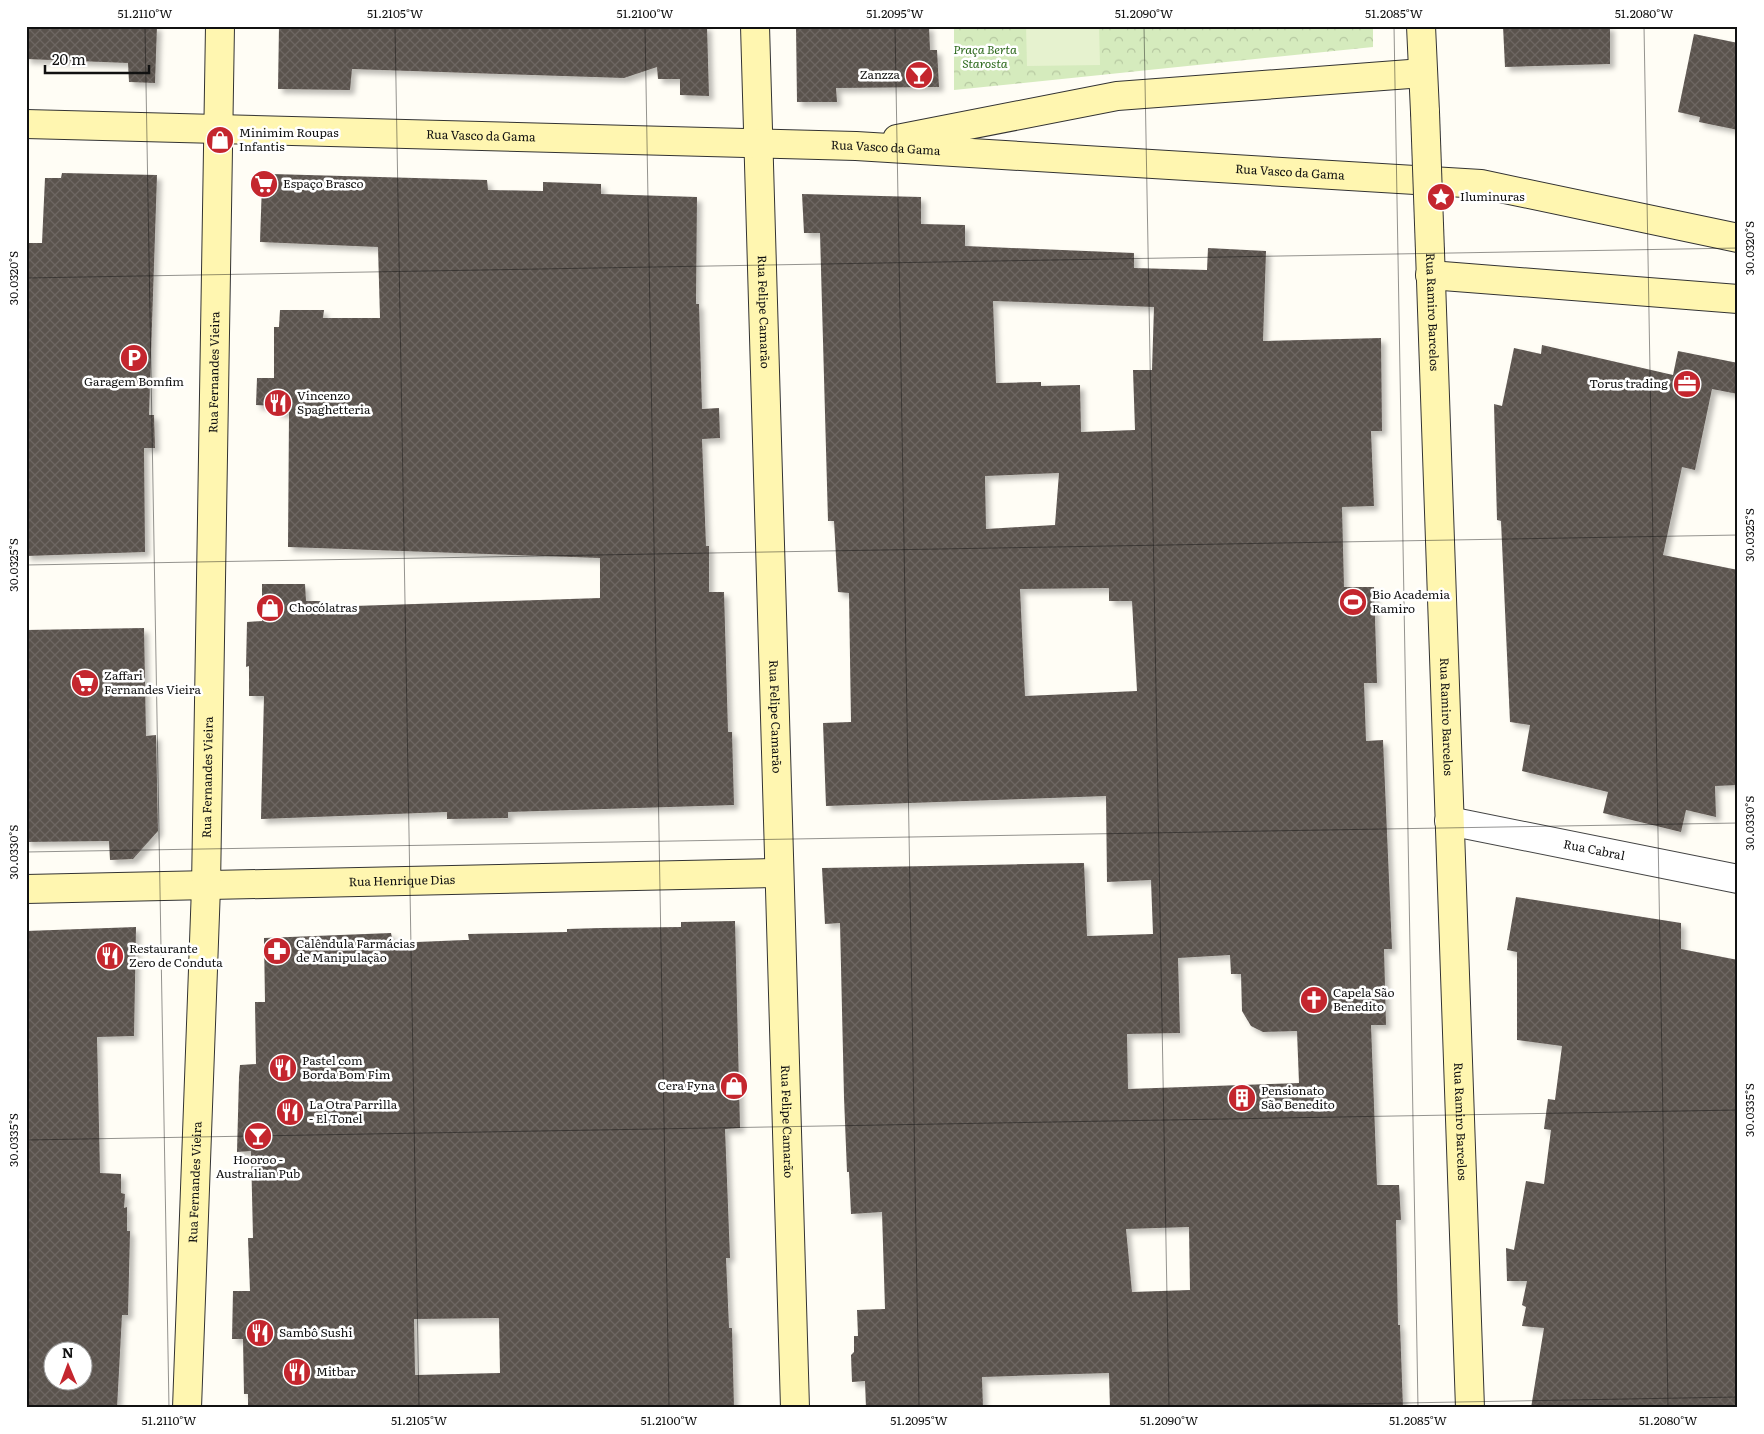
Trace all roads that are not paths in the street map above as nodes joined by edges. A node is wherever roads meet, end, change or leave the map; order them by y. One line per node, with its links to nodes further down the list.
1 (220, 26): 6 (street, Rua Fernandes Vieira)
2 (755, 26): 7 (street, Rua Felipe Camarão)
3 (1421, 26): 4 (street, Rua Ramiro Barcelos)
4 (1423, 73): 8 (street); 10 (street, Rua Ramiro Barcelos, bridge)
5 (26, 124): 6 (street, Rua Vasco da Gama)
6 (218, 129): 7 (street, Rua Vasco da Gama); 15 (street, Rua Fernandes Vieira)
7 (758, 144): 8 (street, Rua Vasco da Gama); 13 (street, Rua Felipe Camarão)
8 (856, 146): 9 (street, Rua Vasco da Gama)
9 (1738, 238)
10 (1430, 264): 11 (street); 12 (street, Rua Ramiro Barcelos)
11 (1738, 299)
12 (1449, 821): 14 (street, Rua Cabral); 19 (street, Rua Ramiro Barcelos)
13 (779, 873): 15 (street, Rua Henrique Dias); 18 (street, Rua Felipe Camarão)
14 (1738, 879)
15 (206, 887): 16 (street, Rua Henrique Dias); 17 (street, Rua Fernandes Vieira)
16 (26, 890)
17 (187, 1408)
18 (795, 1408)
19 (1470, 1408)

